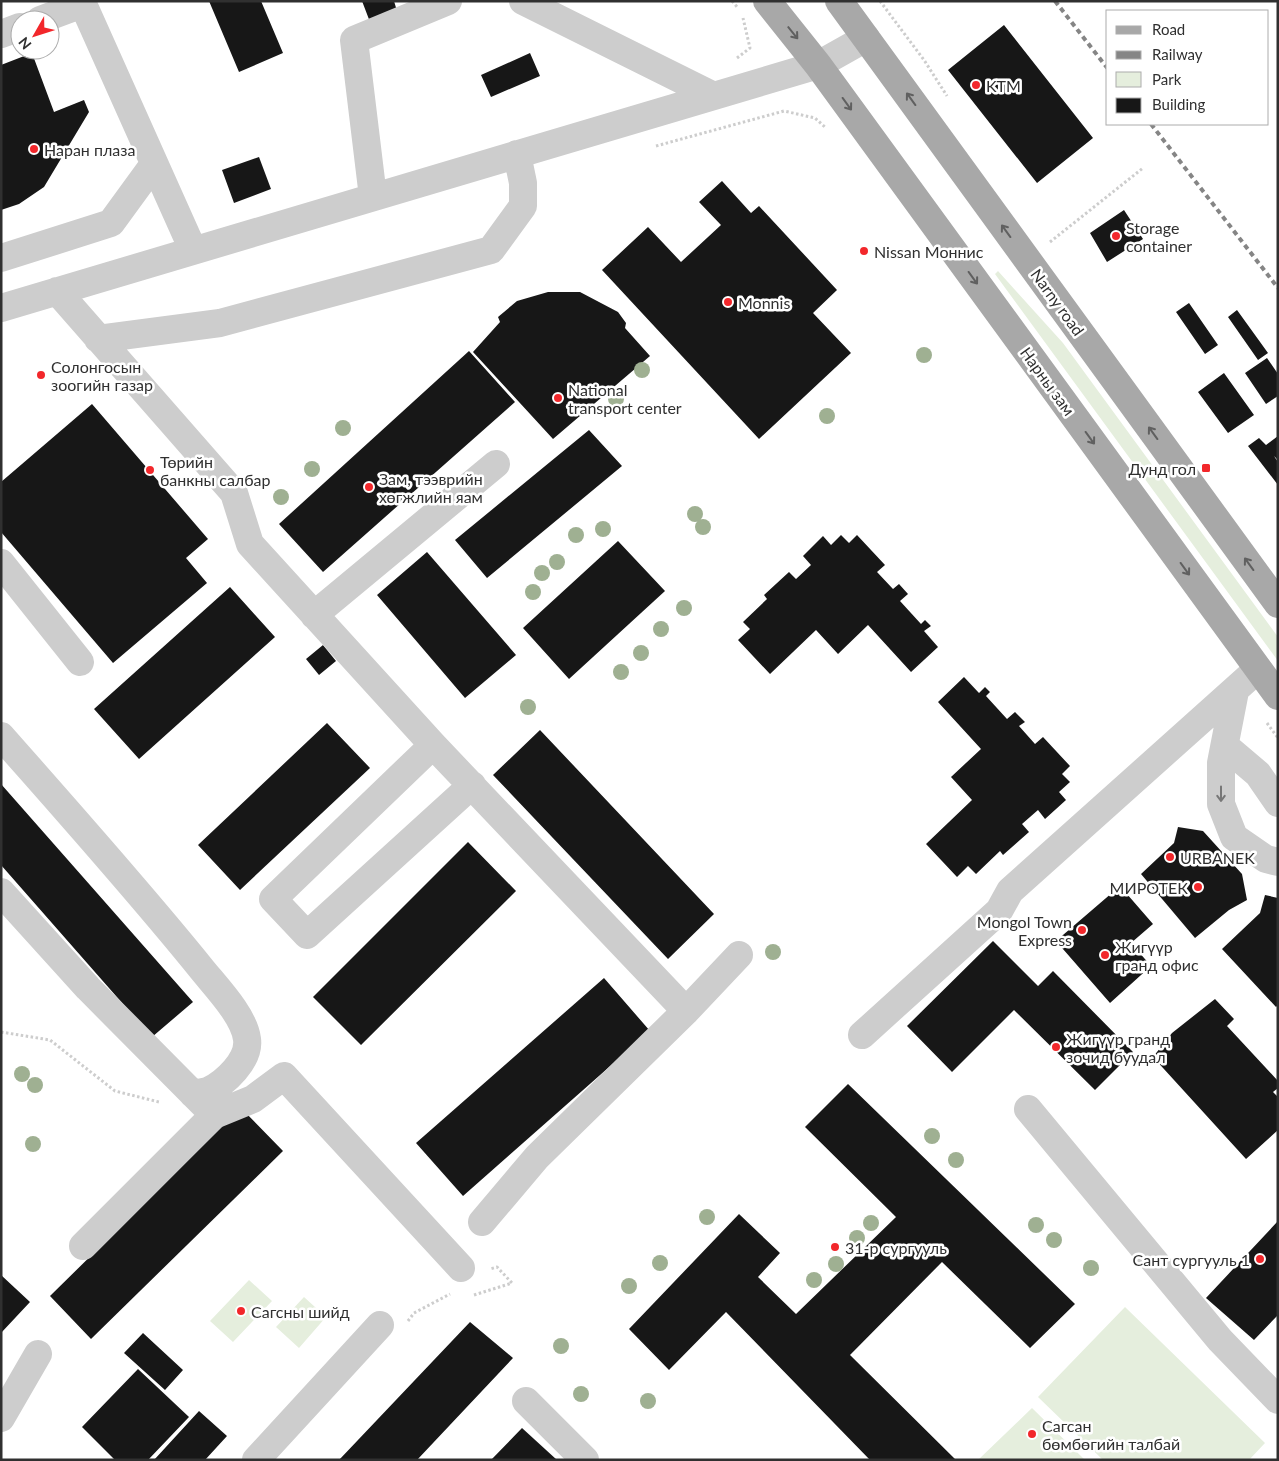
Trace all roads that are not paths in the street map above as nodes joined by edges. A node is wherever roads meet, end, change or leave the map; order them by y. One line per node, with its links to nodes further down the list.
1 (448, 1): 11 (street)
2 (523, 1): 8 (street)
3 (767, 1): 7 (main road, one-way to 7)
4 (839, 1): 6 (main road, Narny road)
5 (60, 13): 10 (street)
6 (866, 38): 7 (street); 19 (main road, Narny road, one-way to 6)
7 (818, 65): 8 (street); 22 (main road, Нарны зам, one-way to 22)
8 (714, 96): 9 (street)
9 (517, 154): 11 (street); 16 (street)
10 (154, 164): 12 (street); 13 (street)
11 (372, 197): 12 (street)
12 (193, 250): 14 (street)
13 (1, 258)
14 (57, 291): 15 (street); 16 (street)
15 (1, 308)
16 (98, 339): 20 (street)
17 (496, 464): 20 (street)
18 (1, 563): 21 (street)
19 (1278, 604)
20 (314, 615): 25 (street)
21 (80, 662)
22 (1244, 682): 23 (main road, Нарны зам); 26 (street); 33 (street)
23 (1278, 696)
24 (1, 736): 34 (street)
25 (433, 744): 27 (street); 27 (street)
26 (1225, 746): 28 (street); 29 (street, one-way to 29)
27 (472, 785): 32 (street)
28 (1278, 803)
29 (1278, 862)
30 (1, 892): 34 (street)
31 (740, 955): 32 (street)
32 (686, 1011): 37 (street)
33 (862, 1035)
34 (193, 1094): 36 (street)
35 (1028, 1109): 42 (street)
36 (214, 1116): 38 (street); 39 (street)
37 (482, 1222)
38 (83, 1246)
39 (457, 1280)
40 (380, 1325): 45 (street)
41 (38, 1354): 44 (street)
42 (1278, 1400)
43 (526, 1401): 46 (street)
44 (1, 1418)
45 (256, 1460)
46 (585, 1460)

